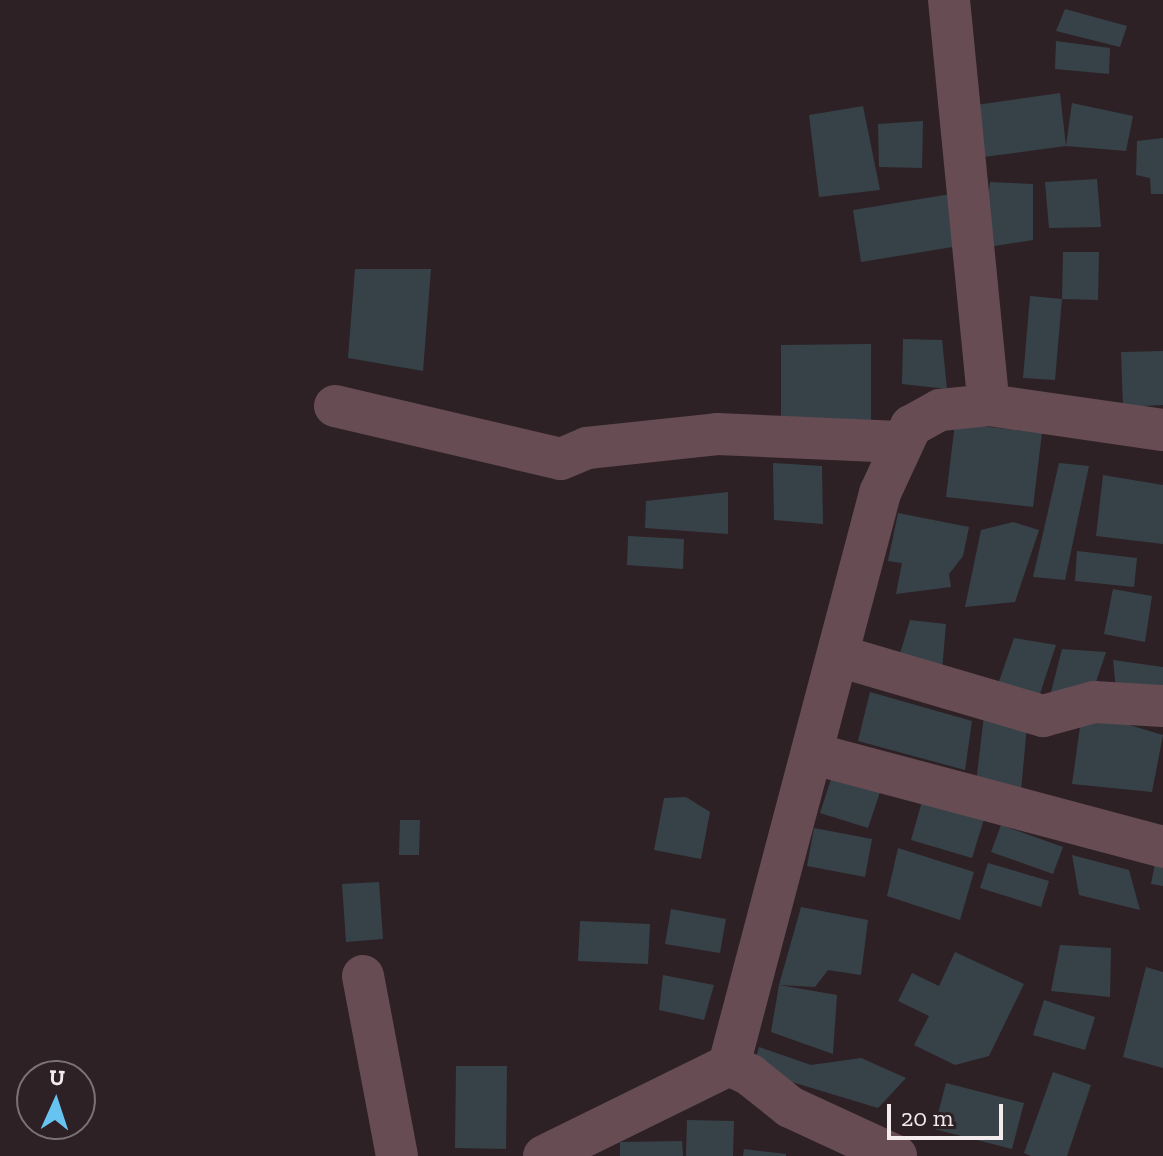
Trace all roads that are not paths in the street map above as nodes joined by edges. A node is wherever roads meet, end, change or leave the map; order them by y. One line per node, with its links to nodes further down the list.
1 (949, 0): 2 (street)
2 (989, 405): 4 (street); 5 (street)
3 (335, 406): 5 (street)
4 (1163, 430)
5 (900, 442): 6 (street)
6 (839, 656): 7 (street); 8 (street)
7 (1163, 706)
8 (814, 754): 9 (street); 11 (street)
9 (1163, 847)
10 (363, 976): 12 (street)
11 (729, 1065): 13 (street); 14 (street)
12 (397, 1156)
13 (544, 1156)
14 (896, 1156)

